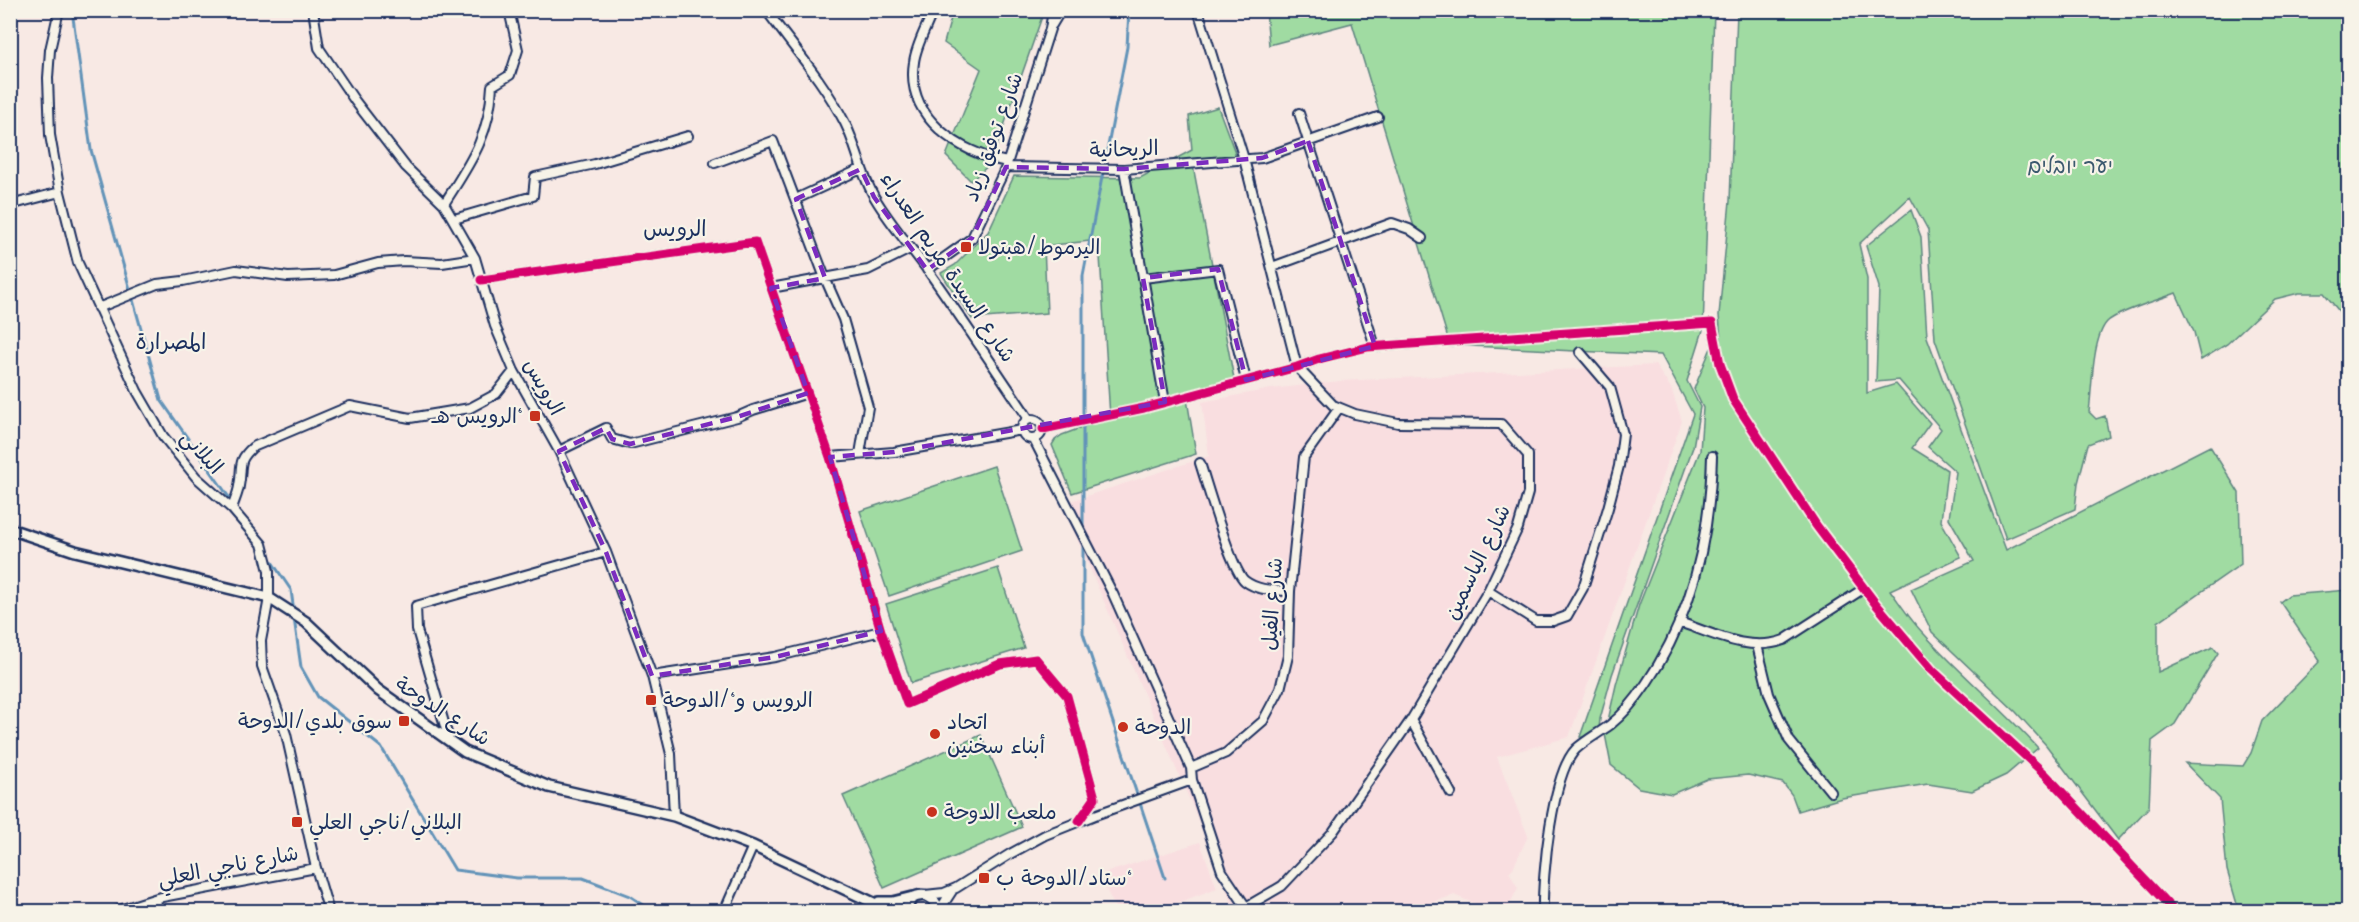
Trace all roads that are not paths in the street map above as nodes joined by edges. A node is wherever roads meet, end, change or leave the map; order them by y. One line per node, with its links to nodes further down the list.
1 (58, 10): 19 (street, البلاني)
2 (313, 10): 21 (street, الرويس)
3 (509, 10): 21 (street)
4 (766, 10): 17 (street, شارع السيدة مريم العدراء)
5 (933, 10): 16 (street, الريحانية)
6 (1053, 10): 9 (street)
7 (1061, 10): 9 (street)
8 (1198, 10): 14 (street)
9 (1050, 29): 16 (street, شارع توفيق زياد)
10 (1299, 113): 13 (street)
11 (1378, 117): 13 (street, الريحانية)
12 (688, 136): 23 (street)
13 (1308, 141): 14 (street, الريحانية); 25 (street)
14 (1244, 159): 18 (street, الريحانية); 28 (street)
15 (715, 163): 20 (street)
16 (1006, 164): 18 (street, الريحانية); 29 (street, شارع توفيق زياد)
17 (861, 169): 20 (street); 26 (street, شارع السيدة مريم العدراء)
18 (1124, 169): 31 (street)
19 (60, 192): 22 (street); 34 (street, البلاني)
20 (796, 199): 30 (street)
21 (444, 204): 23 (street, الرويس)
22 (10, 205)
23 (454, 219): 27 (street, الرويس)
24 (1422, 238): 25 (street)
25 (1341, 241): 28 (street); 35 (street)
26 (910, 249): 29 (street, شارع السيدة مريم العدراء); 30 (street)
27 (475, 258): 32 (street, الرويس); 34 (street)
28 (1272, 267): 37 (street)
29 (927, 270): 43 (street, شارع السيدة مريم العدراء)
30 (825, 278): 33 (street); 48 (street)
31 (1143, 278): 39 (street); 41 (street)
32 (482, 280): 33 (street); 38 (street, الرويس)
33 (771, 288): 40 (street)
34 (98, 308): 52 (street, البلاني)
35 (1376, 346): 37 (street); 55 (street)
36 (1580, 352): 57 (street)
37 (1298, 367): 39 (street); 42 (street, شارع الياسمين)
38 (514, 371): 47 (street, الرويس); 52 (street)
39 (1246, 380): 41 (street)
40 (807, 393): 47 (street); 50 (street)
41 (1165, 402): 44 (street)
42 (1339, 408): 56 (street, شارع الفيل); 57 (street, شارع الياسمين)
43 (1029, 419): 44 (street); 45 (street)
44 (1042, 429): 46 (street)
45 (1022, 430): 46 (street); 48 (street)
46 (1034, 440): 65 (street)
47 (559, 452): 54 (street, الرويس)
48 (860, 454): 50 (street)
49 (1712, 456): 59 (street)
50 (830, 458): 60 (street)
51 (1200, 463): 56 (street)
52 (232, 509): 58 (street, البلاني)
53 (10, 529): 58 (street, شارع الدوحة)
54 (606, 552): 62 (street, الرويس); 64 (street)
55 (1863, 589): 61 (street); 85 (street)
56 (1290, 591): 65 (street, شارع الفيل)
57 (1488, 591): 63 (street, شارع الياسمين)
58 (269, 598): 64 (street, شارع الدوحة); 72 (street, البلاني)
59 (1679, 622): 61 (street); 84 (street)
60 (881, 631): 62 (street); 70 (street)
61 (1758, 645): 67 (street)
62 (652, 676): 69 (street, الرويس)
63 (1411, 720): 66 (street, شارع الياسمين); 68 (street)
64 (449, 740): 69 (street, شارع الدوحة)
65 (1191, 768): 66 (street)
66 (1192, 780): 70 (street)
67 (1831, 792)
68 (1451, 793)
69 (674, 816): 71 (street, شارع الدوحة)
70 (1079, 821): 73 (street)
71 (753, 846): 76 (street, شارع الدوحة); 81 (street)
72 (316, 868): 75 (street, شارع ناجي العلي); 80 (street, البلاني)
73 (956, 888): 74 (street); 77 (street)
74 (919, 895): 76 (street); 77 (street); 83 (street)
75 (157, 898): 78 (street, شارع ناجي العلي); 79 (street)
76 (874, 902): 82 (street, شارع الدوحة)
77 (939, 911)
78 (113, 912)
79 (156, 912)
80 (328, 912)
81 (724, 912)
82 (893, 912)
83 (905, 912)
84 (1543, 912)
85 (2175, 912)

